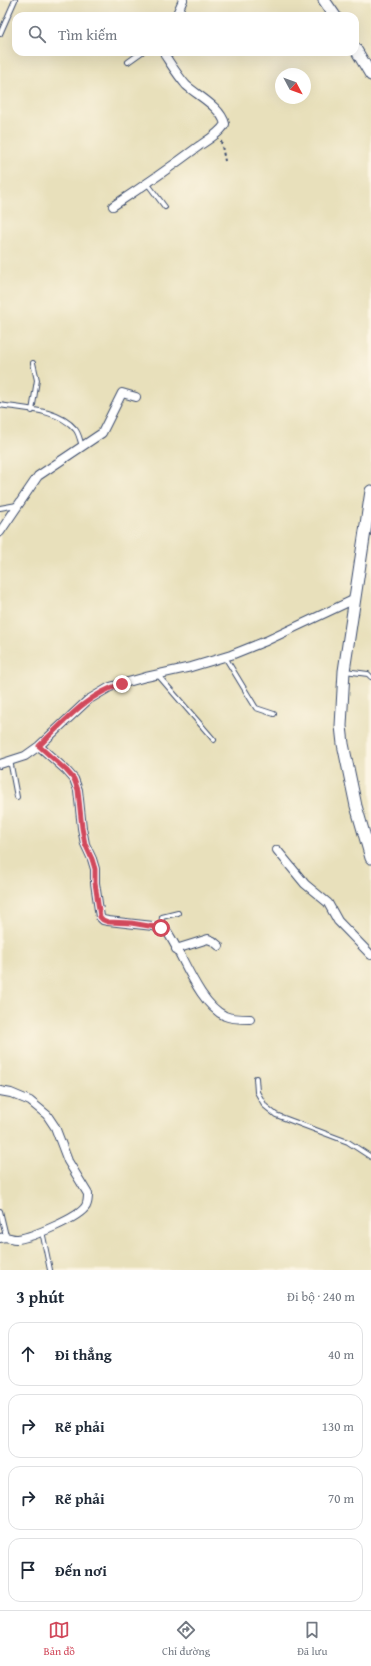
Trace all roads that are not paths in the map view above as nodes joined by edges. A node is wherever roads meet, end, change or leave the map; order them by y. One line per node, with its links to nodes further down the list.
1 (15, 0): 6 (lane)
2 (183, 0): 4 (street)
3 (324, 0): 5 (street)
4 (178, 12)
5 (332, 12)
6 (0, 34)
7 (359, 54): 11 (street)
8 (136, 56): 10 (lane)
9 (166, 56): 12 (street)
10 (128, 62)
11 (371, 74)
12 (147, 183): 13 (street); 14 (lane)
13 (112, 206)
14 (165, 207)
15 (33, 363): 18 (lane)
16 (136, 397): 19 (street)
17 (0, 405): 18 (lane)
18 (32, 411): 19 (lane)
19 (82, 446): 21 (street)
20 (371, 491): 24 (street)
21 (18, 505): 22 (lane); 23 (street)
22 (0, 508)
23 (0, 532)
24 (355, 599): 25 (street); 26 (street)
25 (225, 657): 27 (street); 29 (lane)
26 (344, 671): 28 (lane); 36 (street)
27 (157, 674): 30 (lane); 31 (street)
28 (371, 677)
29 (274, 714)
30 (214, 740)
31 (39, 746): 32 (street); 38 (street)
32 (10, 760): 33 (street); 34 (lane)
33 (0, 764)
34 (17, 797)
35 (277, 850): 41 (street)
36 (371, 858)
37 (178, 913): 38 (lane)
38 (161, 928): 40 (street)
39 (219, 946): 40 (street)
40 (176, 949): 42 (street)
41 (371, 955)
42 (250, 1019)
43 (256, 1078): 45 (lane)
44 (0, 1091): 47 (street)
45 (371, 1157)
46 (0, 1211): 48 (lane)
47 (42, 1231): 48 (street); 49 (lane)
48 (3, 1237)
49 (50, 1270)

